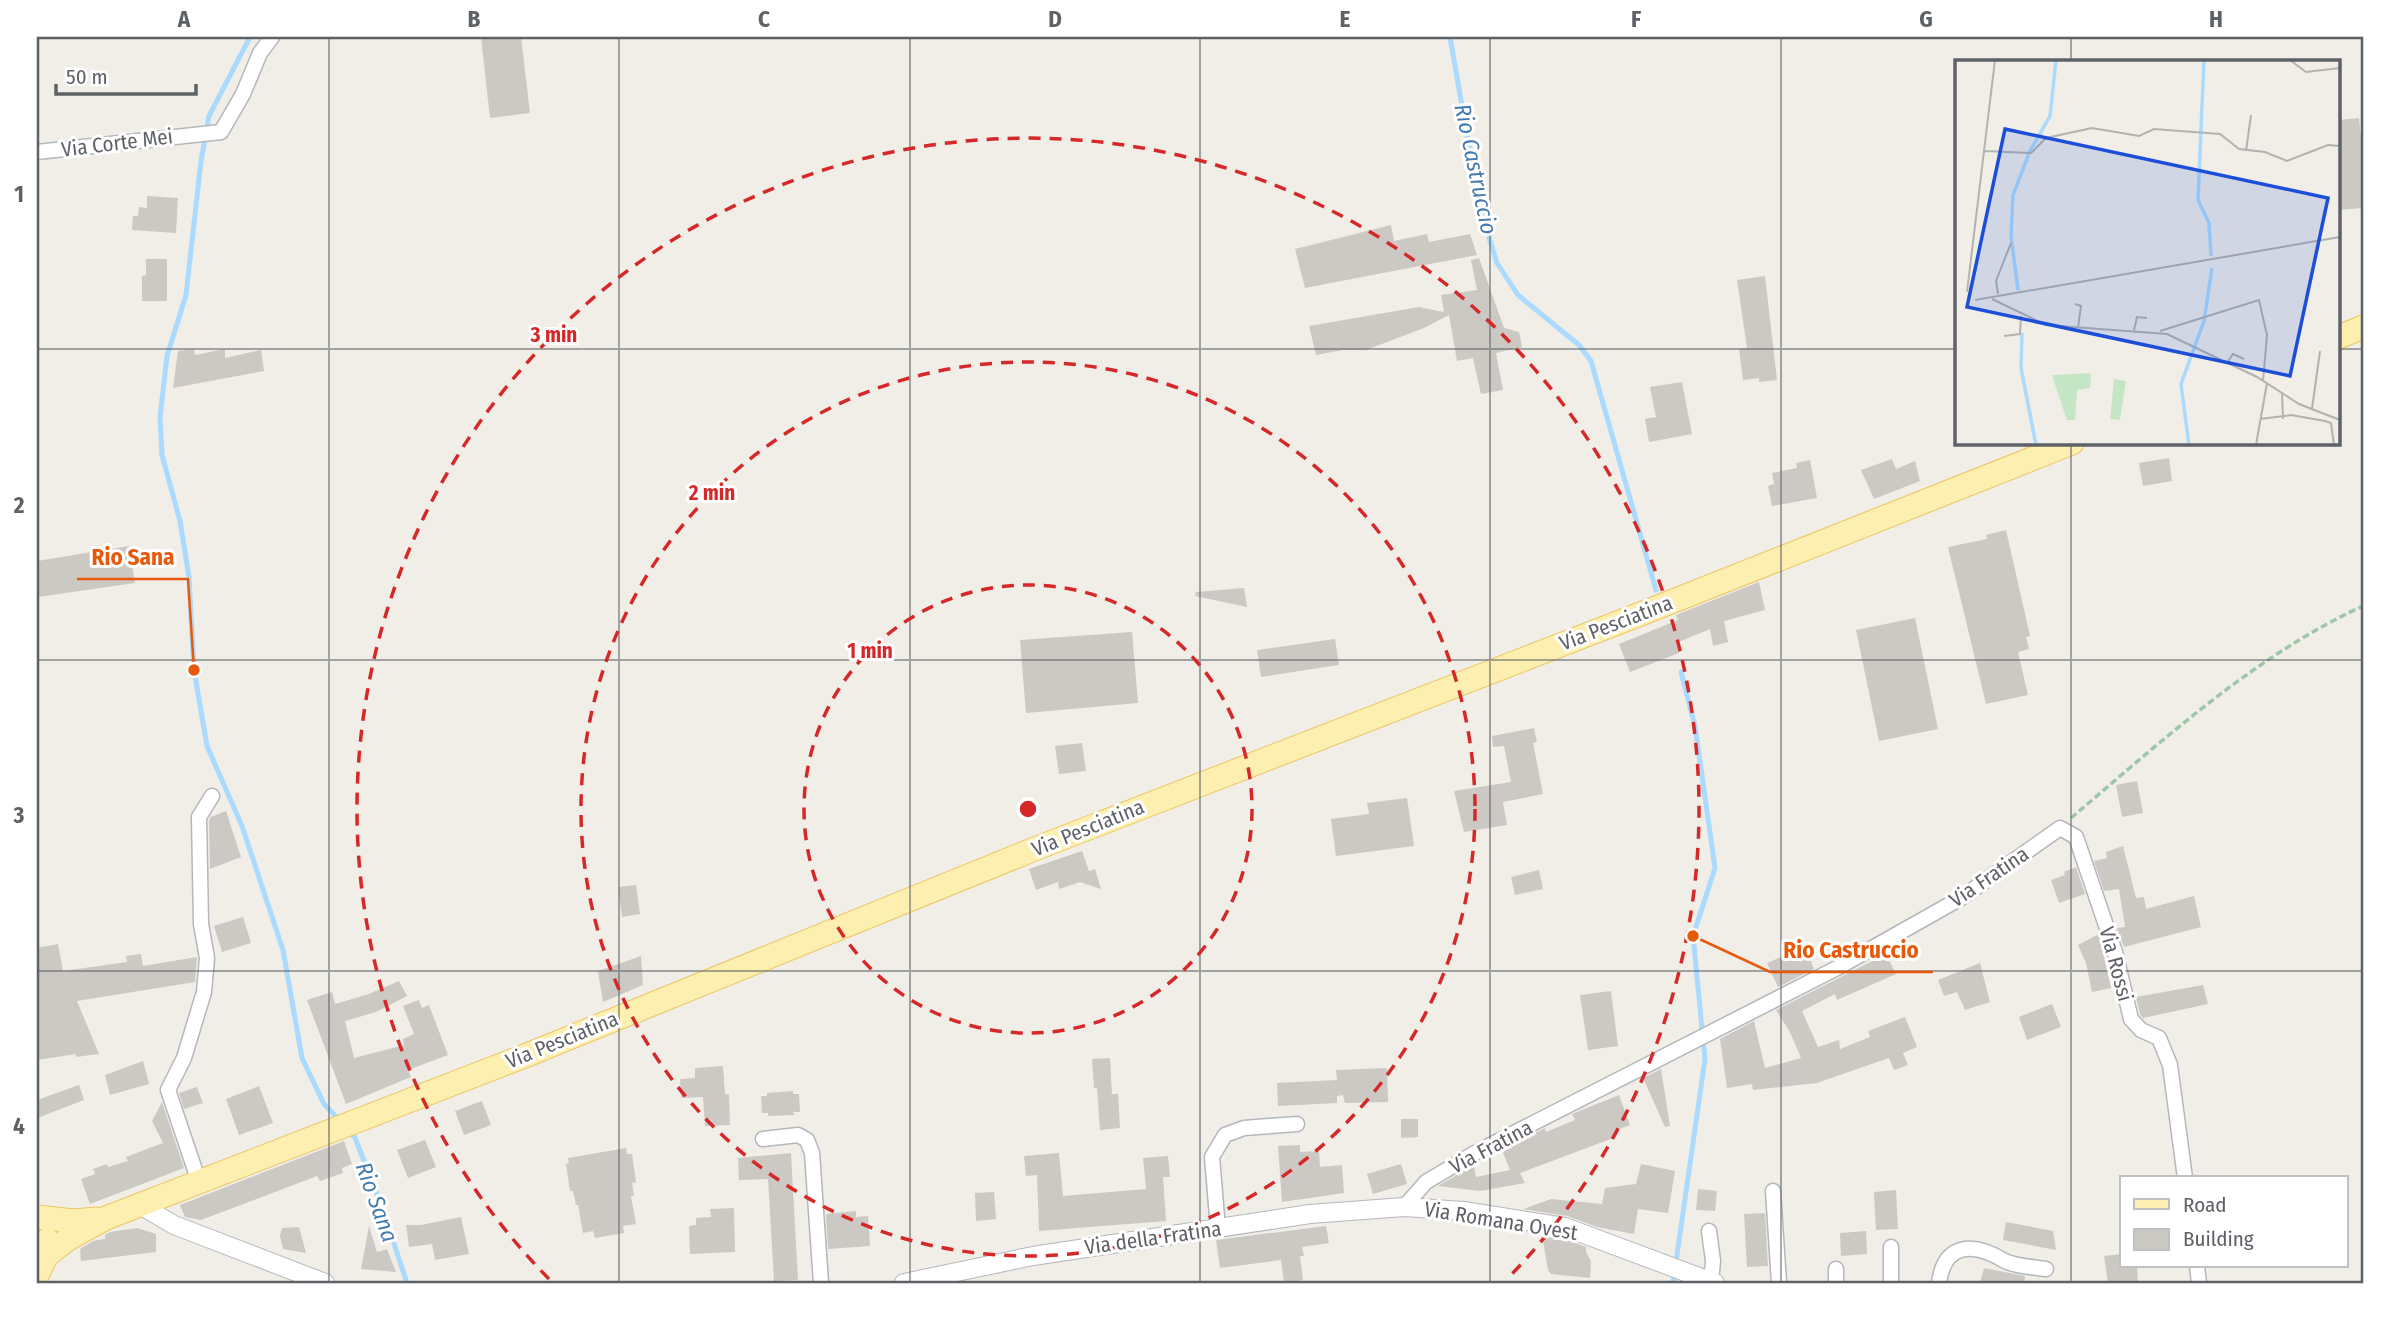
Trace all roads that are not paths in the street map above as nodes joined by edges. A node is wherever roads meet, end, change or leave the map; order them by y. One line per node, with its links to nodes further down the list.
1 (272, 37): 2 (street, Via Corte Mei)
2 (37, 152)
3 (2363, 327): 4 (main road)
4 (2340, 337)
5 (2069, 444): 11 (main road, Via Pesciatina)
6 (212, 796): 11 (street)
7 (2060, 828): 10 (street, Via Rossi); 14 (street, Via Fratina)
8 (1297, 1124): 17 (street)
9 (763, 1139): 23 (street)
10 (2185, 1176)
11 (199, 1182): 13 (main road, Via Pesciatina)
12 (1773, 1191): 26 (street)
13 (139, 1205): 16 (main road, Via Pesciatina); 22 (street)
14 (1404, 1206): 17 (street, Via della Fratina); 25 (street, Via Romana Ovest)
15 (37, 1218): 16 (main road, Via Pesciatina); 21 (main road, Via Pesciatina)
16 (106, 1218): 21 (main road, Via Pesciatina)
17 (1218, 1229): 24 (street, Via della Fratina)
18 (1709, 1231): 25 (street)
19 (1891, 1247): 27 (street)
20 (2046, 1269): 28 (street)
21 (40, 1272)
22 (326, 1283)
23 (821, 1283)
24 (904, 1283)
25 (1713, 1283)
26 (1779, 1283)
27 (1891, 1283)
28 (1939, 1283)

